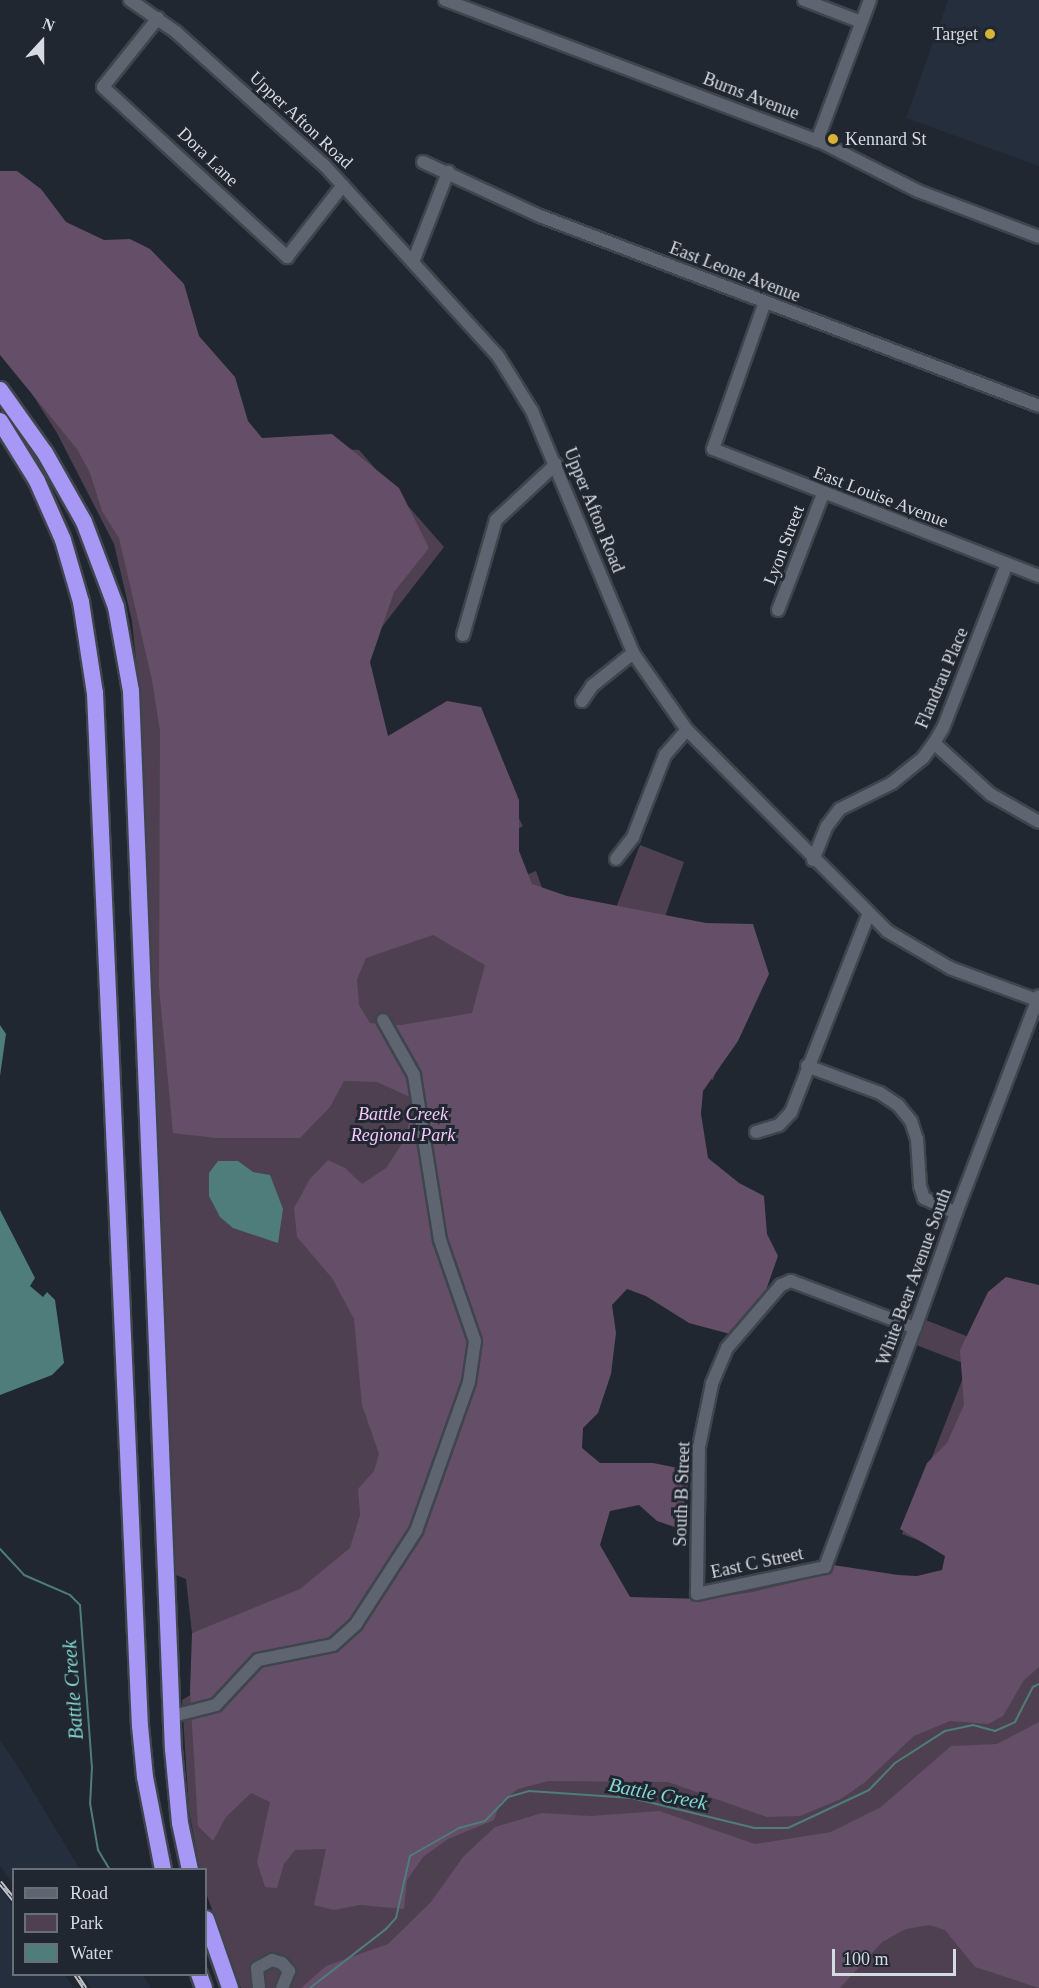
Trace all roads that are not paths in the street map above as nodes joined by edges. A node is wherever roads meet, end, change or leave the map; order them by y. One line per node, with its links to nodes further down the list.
1 (130, 0): 5 (street, Upper Afton Road)
2 (445, 0): 7 (street, Burns Avenue)
3 (804, 0): 6 (street)
4 (870, 0): 6 (street)
5 (158, 18): 10 (street, Upper Afton Road); 10 (street, Dora Lane)
6 (861, 22): 7 (street)
7 (817, 141): 11 (street, Burns Avenue)
8 (423, 162): 9 (street, East Leone Avenue)
9 (448, 172): 12 (street); 13 (street, East Leone Avenue)
10 (343, 185): 12 (street, Upper Afton Road)
11 (1039, 237)
12 (413, 262): 17 (street, Upper Afton Road)
13 (765, 302): 15 (street, East Leone Avenue); 18 (street, East Louise Avenue)
14 (0, 390): 39 (highway)
15 (1039, 406)
16 (0, 421): 40 (highway)
17 (556, 464): 22 (street); 23 (street, Upper Afton Road)
18 (823, 494): 19 (street, East Louise Avenue); 21 (street, Lyon Street)
19 (1007, 564): 20 (street, East Louise Avenue); 26 (street, Flandrau Place)
20 (1039, 576)
21 (778, 610)
22 (463, 635)
23 (633, 653): 24 (street); 25 (street, Upper Afton Road)
24 (582, 701)
25 (687, 730): 28 (street); 29 (street, Upper Afton Road)
26 (934, 743): 27 (street); 29 (street, Flandrau Place)
27 (1039, 822)
28 (616, 859)
29 (813, 860): 30 (street, Upper Afton Road)
30 (868, 916): 31 (street, Upper Afton Road); 33 (street)
31 (1038, 999): 35 (street, White Bear Avenue South)
32 (383, 1020): 39 (street)
33 (807, 1066): 34 (street); 35 (street)
34 (756, 1132)
35 (956, 1213): 36 (street, White Bear Avenue South)
36 (915, 1328): 37 (street, White Bear Avenue South); 38 (street, South B Street)
37 (825, 1567): 38 (street, East C Street)
38 (697, 1594)
39 (173, 1716): 41 (highway)
40 (163, 1868)
41 (190, 1868)
42 (207, 1922): 43 (highway)
43 (230, 1988)
44 (259, 1988): 45 (street)
45 (282, 1988)

